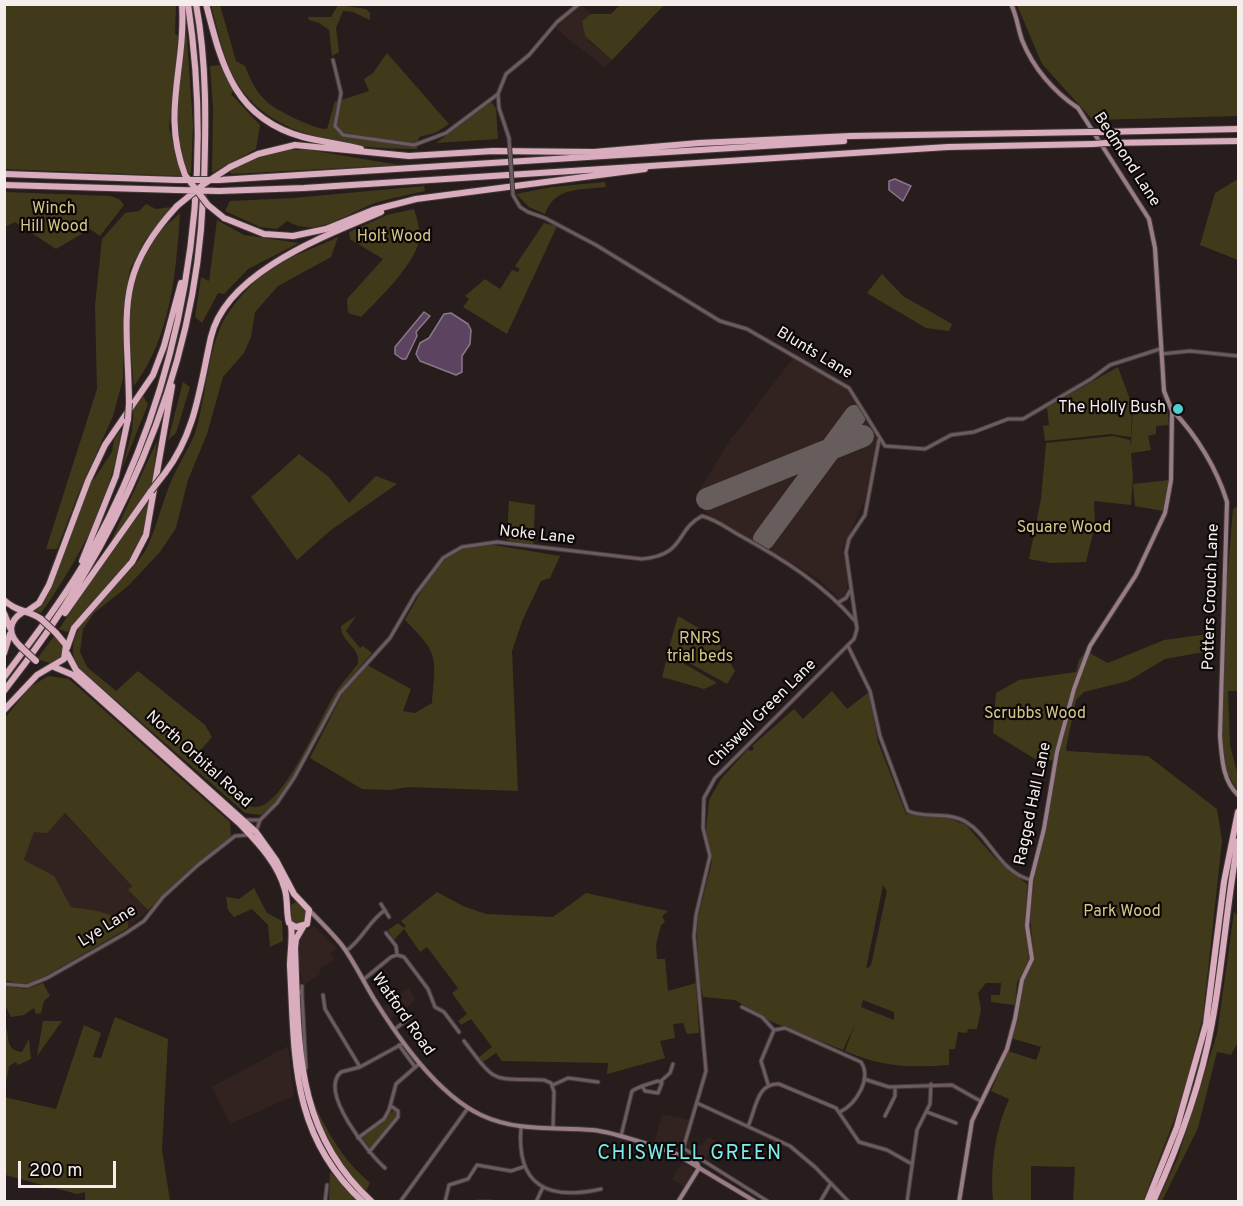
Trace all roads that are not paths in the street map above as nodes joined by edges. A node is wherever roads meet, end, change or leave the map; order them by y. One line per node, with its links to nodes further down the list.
1 (182, 4): 16 (highway, bridge)
2 (188, 4): 17 (highway)
3 (196, 4): 20 (highway)
4 (206, 4): 12 (highway)
5 (579, 4): 8 (street)
6 (1011, 4): 18 (street, Bedmond Lane)
7 (333, 60): 8 (street)
8 (498, 94): 22 (street, Blunts Lane, bridge)
9 (1239, 129): 10 (highway, bridge)
10 (967, 135): 12 (highway); 14 (highway, bridge)
11 (1239, 141): 13 (highway, bridge)
12 (388, 155): 25 (highway, bridge)
13 (717, 161): 15 (highway, bridge); 16 (highway)
14 (4, 174)
15 (4, 186)
16 (404, 202): 31 (highway, bridge)
17 (188, 263): 25 (highway); 29 (highway)
18 (1160, 352): 19 (street); 21 (street, Ragged Hall Lane); 23 (street)
19 (1239, 356)
20 (174, 371): 31 (highway); 35 (highway)
21 (1172, 411): 41 (street, Potters Crouch Lane); 48 (street, Ragged Hall Lane)
22 (879, 440): 23 (street, Blunts Lane); 24 (street, Chiswell Green Lane)
23 (885, 446): 24 (street)
24 (877, 449): 26 (street, Chiswell Green Lane)
25 (80, 567): 38 (highway)
26 (850, 589): 28 (street); 32 (street, Chiswell Green Lane)
27 (4, 600): 29 (highway)
28 (839, 602): 32 (street, Noke Lane); 43 (street, Noke Lane)
29 (24, 612): 33 (highway); 35 (highway, North Orbital Road, bridge)
30 (4, 613): 33 (highway)
31 (58, 619): 39 (highway)
32 (856, 622): 34 (street, Chiswell Green Lane)
33 (10, 630): 36 (highway); 37 (highway, North Orbital Road, bridge)
34 (849, 646): 48 (street); 91 (street, Chiswell Green Lane)
35 (67, 651): 37 (highway); 44 (highway, North Orbital Road)
36 (4, 653)
37 (52, 667): 40 (highway); 44 (highway, North Orbital Road)
38 (4, 677)
39 (4, 691)
40 (4, 710)
41 (1239, 795)
42 (1239, 812): 131 (highway)
43 (260, 819): 44 (street); 45 (street, Noke Lane)
44 (242, 822): 45 (highway, North Orbital Road); 46 (street)
45 (253, 834): 46 (street); 49 (highway, North Orbital Road); 51 (highway, North Orbital Road)
46 (235, 836): 62 (street, Lye Lane)
47 (1239, 841): 132 (highway)
48 (1030, 880): 89 (street, Ragged Hall Lane)
49 (299, 898): 51 (highway); 52 (highway, North Orbital Road)
50 (381, 904): 53 (street)
51 (288, 905): 55 (highway, North Orbital Road)
52 (309, 910): 56 (highway); 57 (street, Watford Road)
53 (385, 910): 54 (street); 59 (street)
54 (389, 917)
55 (291, 925): 56 (highway); 88 (highway)
56 (305, 925): 57 (street); 63 (highway)
57 (322, 925): 59 (street, Watford Road)
58 (386, 933): 60 (street)
59 (346, 951): 61 (street, Watford Road)
60 (397, 955): 61 (street); 69 (street)
61 (363, 980): 67 (street, Watford Road)
62 (4, 984)
63 (300, 987): 78 (street); 79 (highway)
64 (323, 995): 76 (street)
65 (742, 1007): 68 (street)
66 (412, 1016): 67 (street)
67 (395, 1029): 71 (street, Watford Road)
68 (774, 1030): 80 (street); 85 (street)
69 (459, 1032)
70 (464, 1041): 84 (street)
71 (404, 1042): 72 (street); 73 (street, Watford Road)
72 (399, 1046): 76 (street); 77 (street, Watford Road)
73 (420, 1063): 77 (street); 93 (street, Watford Road)
74 (673, 1064): 81 (street)
75 (313, 1067): 78 (street)
76 (360, 1067): 102 (street)
77 (416, 1067): 92 (street)
78 (306, 1068): 90 (street)
79 (303, 1079): 88 (highway); 90 (highway)
80 (864, 1079): 87 (street); 94 (street)
81 (661, 1081): 86 (street); 86 (street)
82 (598, 1082): 84 (street)
83 (931, 1084): 87 (street); 89 (street); 95 (street)
84 (553, 1085): 100 (street)
85 (768, 1085): 94 (street); 98 (street)
86 (642, 1086): 101 (street)
87 (895, 1087): 96 (street)
88 (299, 1094): 116 (highway)
89 (982, 1102): 130 (street, Ragged Hall Lane)
90 (309, 1103): 117 (highway)
91 (698, 1103): 98 (street); 103 (street, Chiswell Green Lane)
92 (391, 1105): 102 (street); 104 (street)
93 (468, 1107): 99 (street, Watford Road); 118 (street)
94 (840, 1112): 106 (street)
95 (927, 1112): 97 (street); 106 (street)
96 (885, 1116)
97 (956, 1123)
98 (747, 1126): 110 (street)
99 (521, 1127): 100 (street, Watford Road); 107 (street)
100 (553, 1129): 101 (street, Watford Road)
101 (621, 1136): 105 (street, Watford Road)
102 (358, 1138): 104 (street)
103 (683, 1148): 105 (street, Chiswell Green Lane); 126 (street)
104 (369, 1152): 108 (street)
105 (681, 1156): 109 (street, Watford Road)
106 (912, 1164): 129 (street)
107 (524, 1167): 112 (street); 119 (street)
108 (385, 1168)
109 (699, 1168): 124 (street); 125 (street, Watford Road)
110 (831, 1183): 127 (street); 128 (street)
111 (327, 1185): 115 (street)
112 (543, 1186): 114 (street); 122 (street)
113 (601, 1189): 114 (street)
114 (570, 1194): 123 (street)
115 (325, 1202)
116 (363, 1202)
117 (372, 1202)
118 (400, 1202)
119 (445, 1202)
120 (478, 1202): 121 (street)
121 (492, 1202)
122 (536, 1202)
123 (569, 1202)
124 (678, 1202)
125 (756, 1202)
126 (769, 1202)
127 (820, 1202)
128 (849, 1202)
129 (907, 1202)
130 (959, 1202)
131 (1147, 1202)
132 (1153, 1202)

